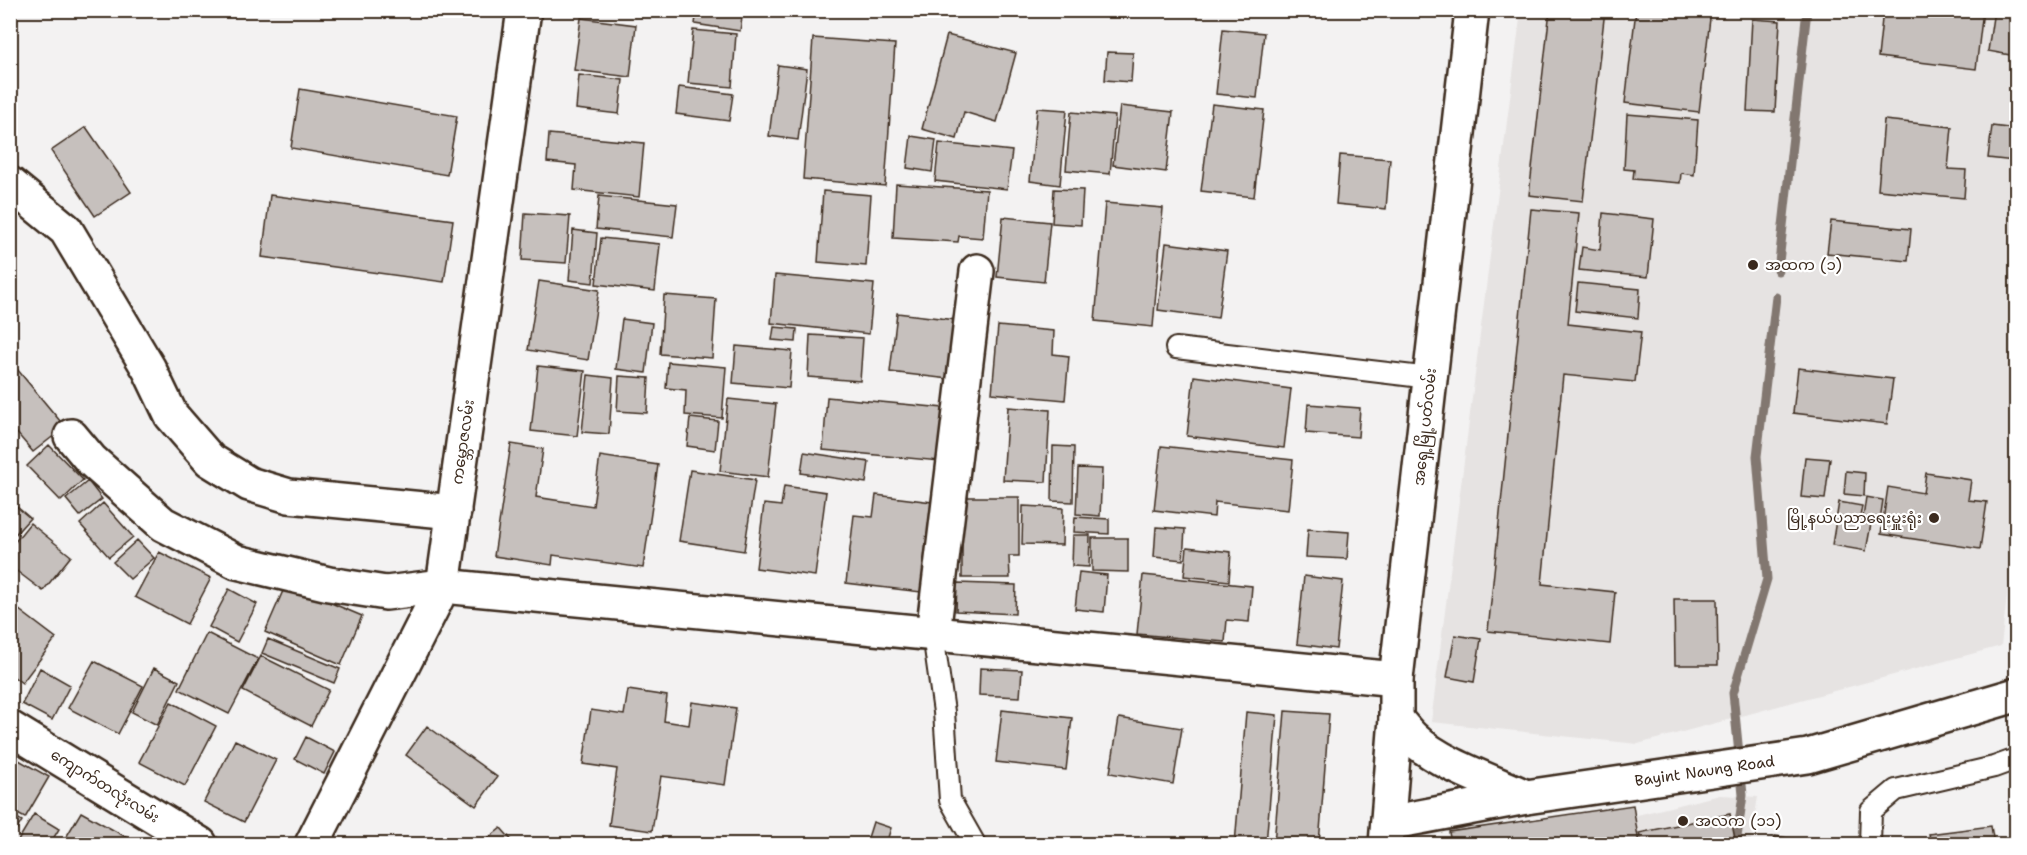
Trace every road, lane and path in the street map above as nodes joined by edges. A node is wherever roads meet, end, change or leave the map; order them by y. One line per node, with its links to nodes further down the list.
1 (524, 10): 8 (street, ကမ္ဘောဇလမ်း)
2 (1472, 10): 6 (street, အရှေ့မြို့ပတ်လမ်း)
3 (10, 184): 8 (street)
4 (977, 271): 10 (street)
5 (1176, 348): 6 (lane)
6 (1430, 378): 11 (street, အရှေ့မြို့ပတ်လမ်း)
7 (71, 436): 9 (street)
8 (454, 512): 9 (street, ကမ္ဘောဇလမ်း)
9 (443, 586): 10 (street); 19 (street, ကမ္ဘောဇလမ်း)
10 (933, 634): 11 (street); 20 (lane)
11 (1396, 679): 13 (street, အရှေ့မြို့ပတ်လမ်း)
12 (2016, 695): 16 (street, Bayint Naung Road)
13 (1396, 719): 16 (street); 17 (street, အရှေ့မြို့ပတ်လမ်း)
14 (10, 728): 18 (street, ကျောက်တလုံးလမ်း)
15 (2016, 759): 21 (lane)
16 (1526, 797): 17 (street, Bayint Naung Road)
17 (1387, 834)
18 (200, 844)
19 (312, 844)
20 (975, 844)
21 (1870, 844)

